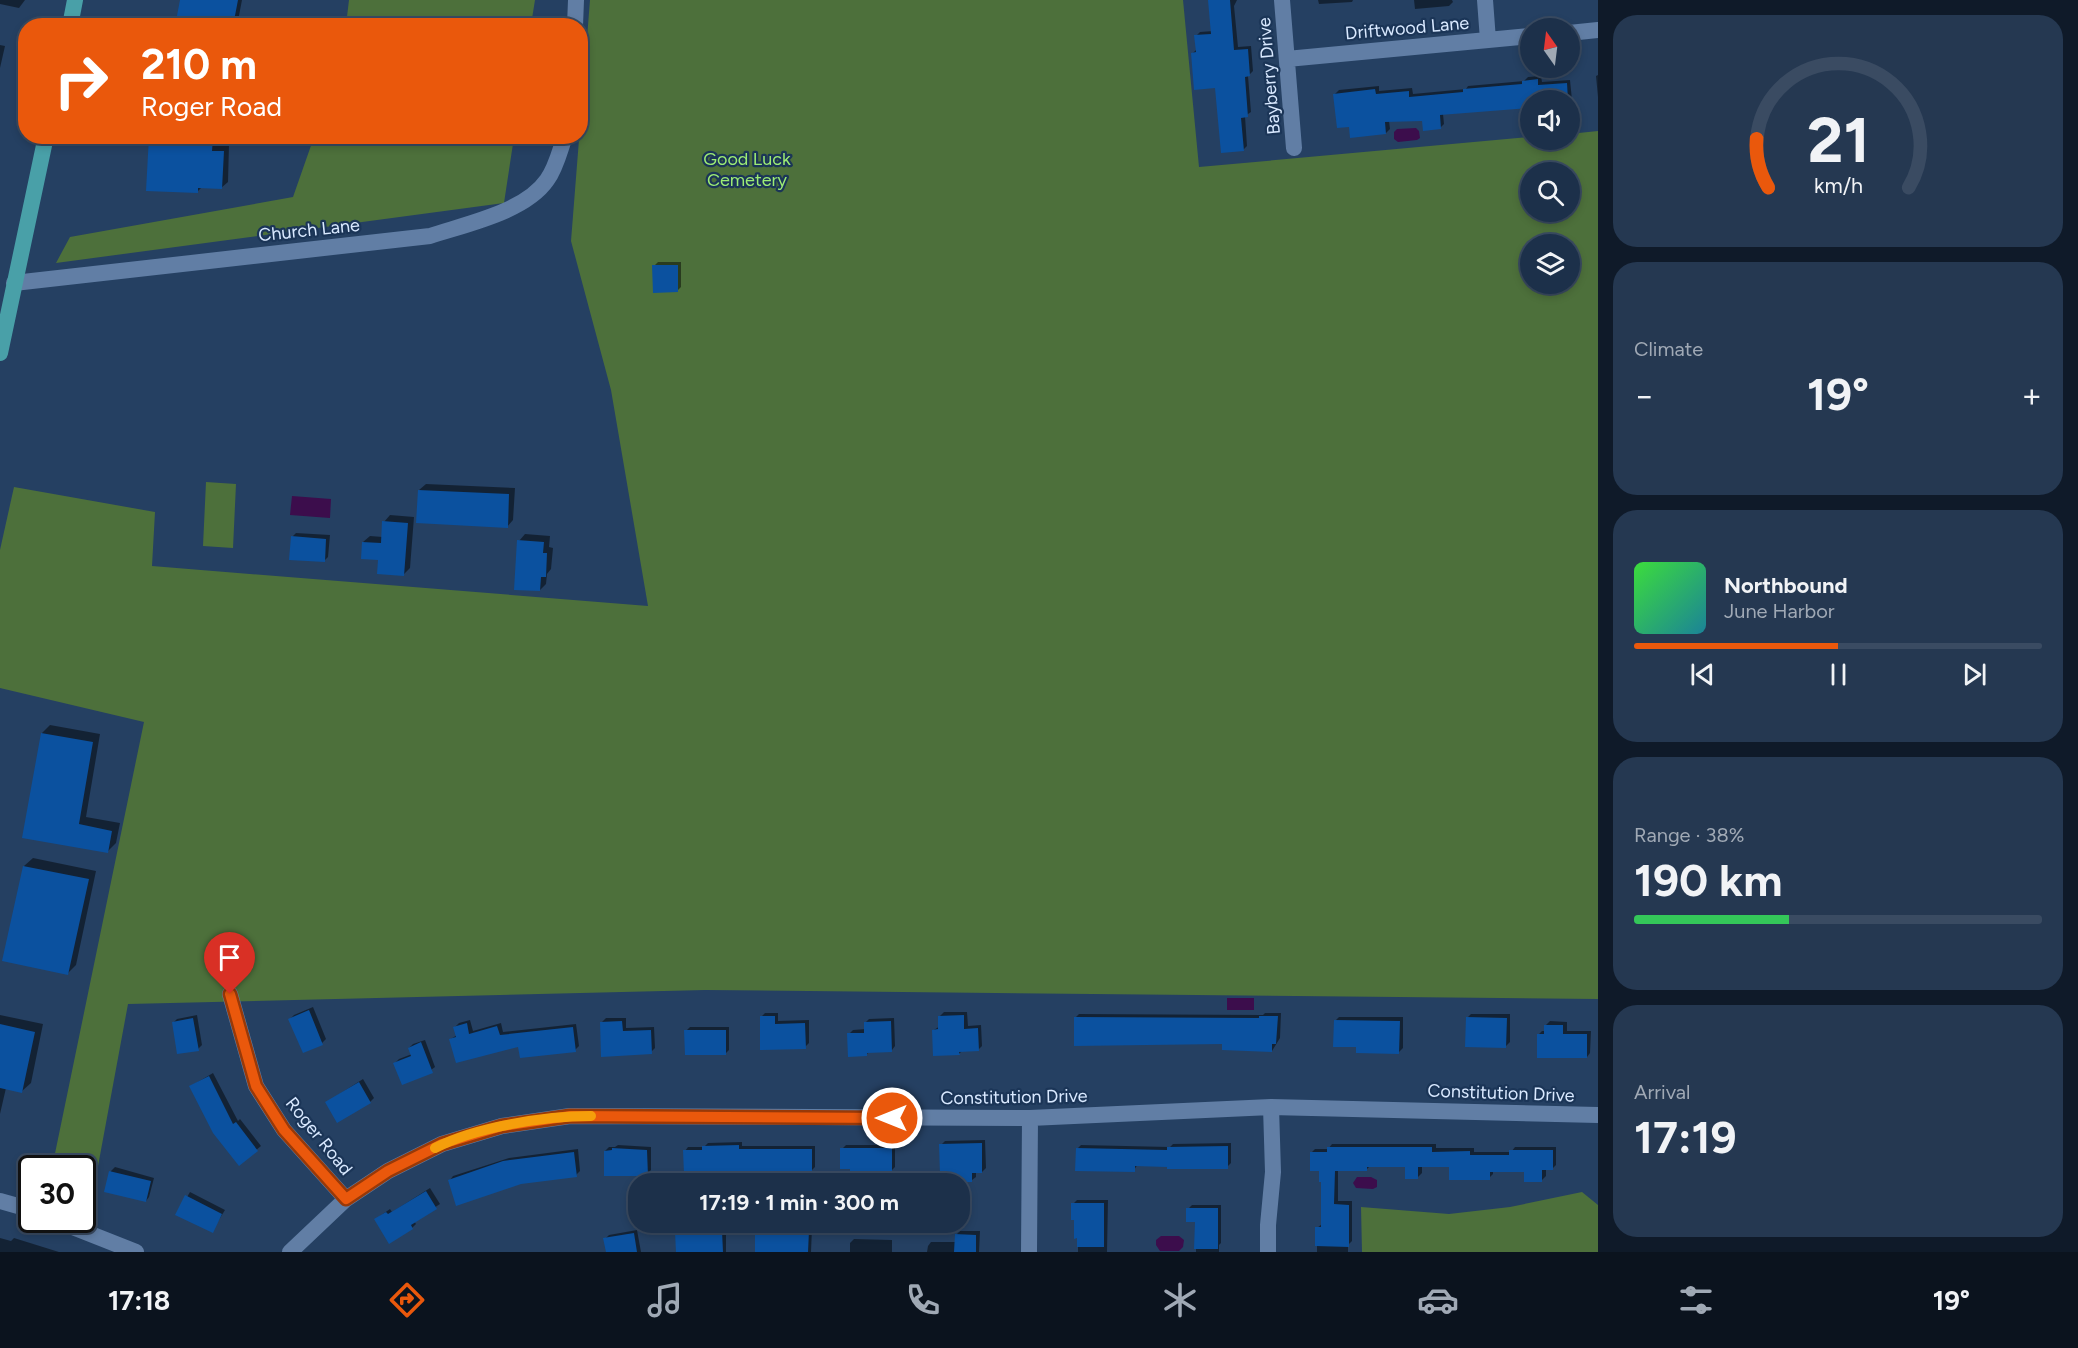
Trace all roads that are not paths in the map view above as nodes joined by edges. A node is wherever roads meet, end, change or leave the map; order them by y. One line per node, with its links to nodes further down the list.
1 (75, 0): 5 (highway)
2 (576, 0): 6 (street)
3 (1282, 0): 11 (street, Bayberry Drive)
4 (1485, 0): 10 (street)
5 (72, 18)
6 (575, 18)
7 (1598, 30): 8 (street)
8 (1580, 32)
9 (1520, 37): 10 (street, Driftwood Lane)
10 (1488, 40): 11 (street, Driftwood Lane)
11 (1287, 59): 14 (street, Bayberry Drive)
12 (44, 144): 15 (highway)
13 (562, 144): 15 (street, Church Lane)
14 (1294, 148)
15 (14, 283): 16 (highway)
16 (4, 313): 17 (highway)
17 (0, 352)
18 (230, 994): 22 (street, Roger Road)
19 (1271, 1107): 20 (street, Constitution Drive); 21 (street, Constitution Drive); 29 (street)
20 (1598, 1115)
21 (1030, 1118): 22 (street, Constitution Drive); 28 (street)
22 (346, 1199): 27 (street, Constitution Drive)
23 (0, 1201): 24 (street)
24 (18, 1206)
25 (88, 1233): 26 (street)
26 (136, 1252)
27 (290, 1252)
28 (1029, 1252)
29 (1268, 1252)

